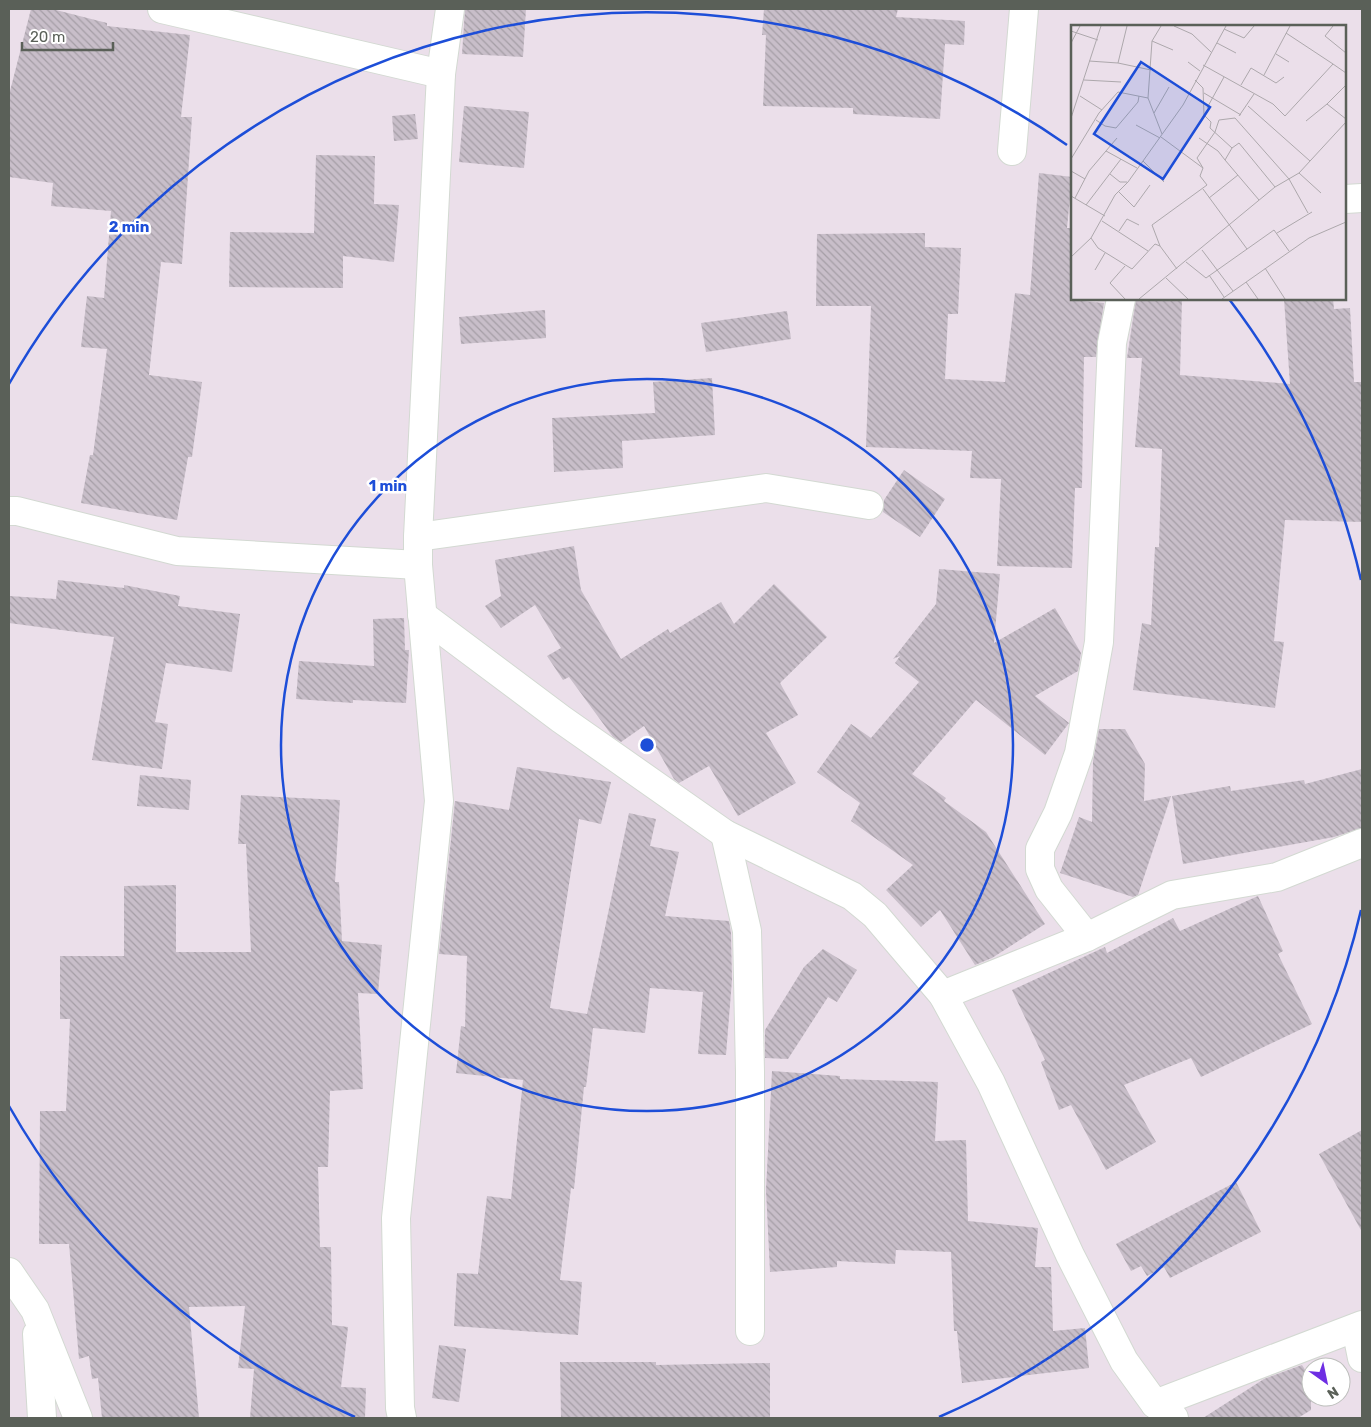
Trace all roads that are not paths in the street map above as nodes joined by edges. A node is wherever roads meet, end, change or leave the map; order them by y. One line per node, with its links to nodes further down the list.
1 (162, 9): 4 (street)
2 (450, 9): 4 (street)
3 (1024, 9): 5 (street)
4 (441, 74): 11 (street)
5 (1012, 151)
6 (1362, 198): 7 (street)
7 (1346, 199)
8 (1121, 300): 16 (street)
9 (869, 505): 11 (street)
10 (9, 511): 12 (street)
11 (418, 537): 12 (street)
12 (418, 565): 13 (street)
13 (422, 615): 14 (street); 26 (street)
14 (725, 834): 17 (street); 21 (street)
15 (1362, 843): 16 (street)
16 (1088, 937): 17 (street)
17 (943, 995): 23 (street)
18 (9, 1272): 19 (street)
19 (35, 1310): 24 (street); 25 (street)
20 (1359, 1326): 22 (street); 23 (street)
21 (750, 1331)
22 (1362, 1358)
23 (1164, 1411)
24 (42, 1418)
25 (78, 1418)
26 (402, 1418)

